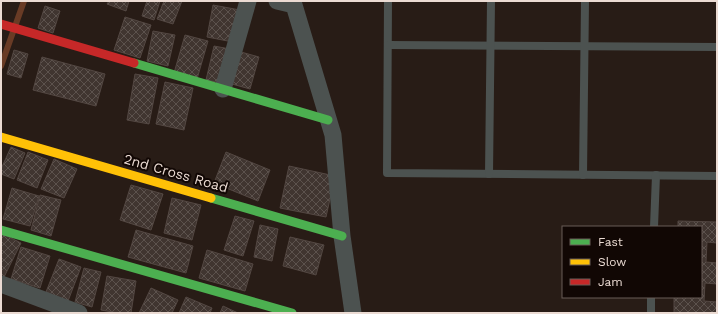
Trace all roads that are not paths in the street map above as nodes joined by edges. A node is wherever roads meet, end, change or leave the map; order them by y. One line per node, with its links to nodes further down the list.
1 (248, 1): 11 (street)
2 (277, 1): 12 (street)
3 (388, 1): 7 (lane)
4 (491, 1): 8 (lane)
5 (585, 1): 9 (lane)
6 (3, 25): 11 (street)
7 (388, 45): 8 (lane); 14 (lane)
8 (491, 45): 9 (lane); 14 (lane)
9 (585, 46): 10 (lane); 15 (lane)
10 (717, 47)
11 (223, 89): 12 (street)
12 (328, 120): 20 (street)
13 (1, 137): 20 (street, 2nd Cross Road)
14 (489, 174): 15 (lane)
15 (583, 175): 16 (lane)
16 (656, 175): 17 (lane); 18 (lane)
17 (717, 176)
18 (654, 226)
19 (1, 230): 24 (street)
20 (342, 236): 25 (street)
21 (1, 284): 23 (street)
22 (651, 298): 26 (lane)
23 (70, 311)
24 (292, 313)
25 (353, 313)
26 (651, 313)

